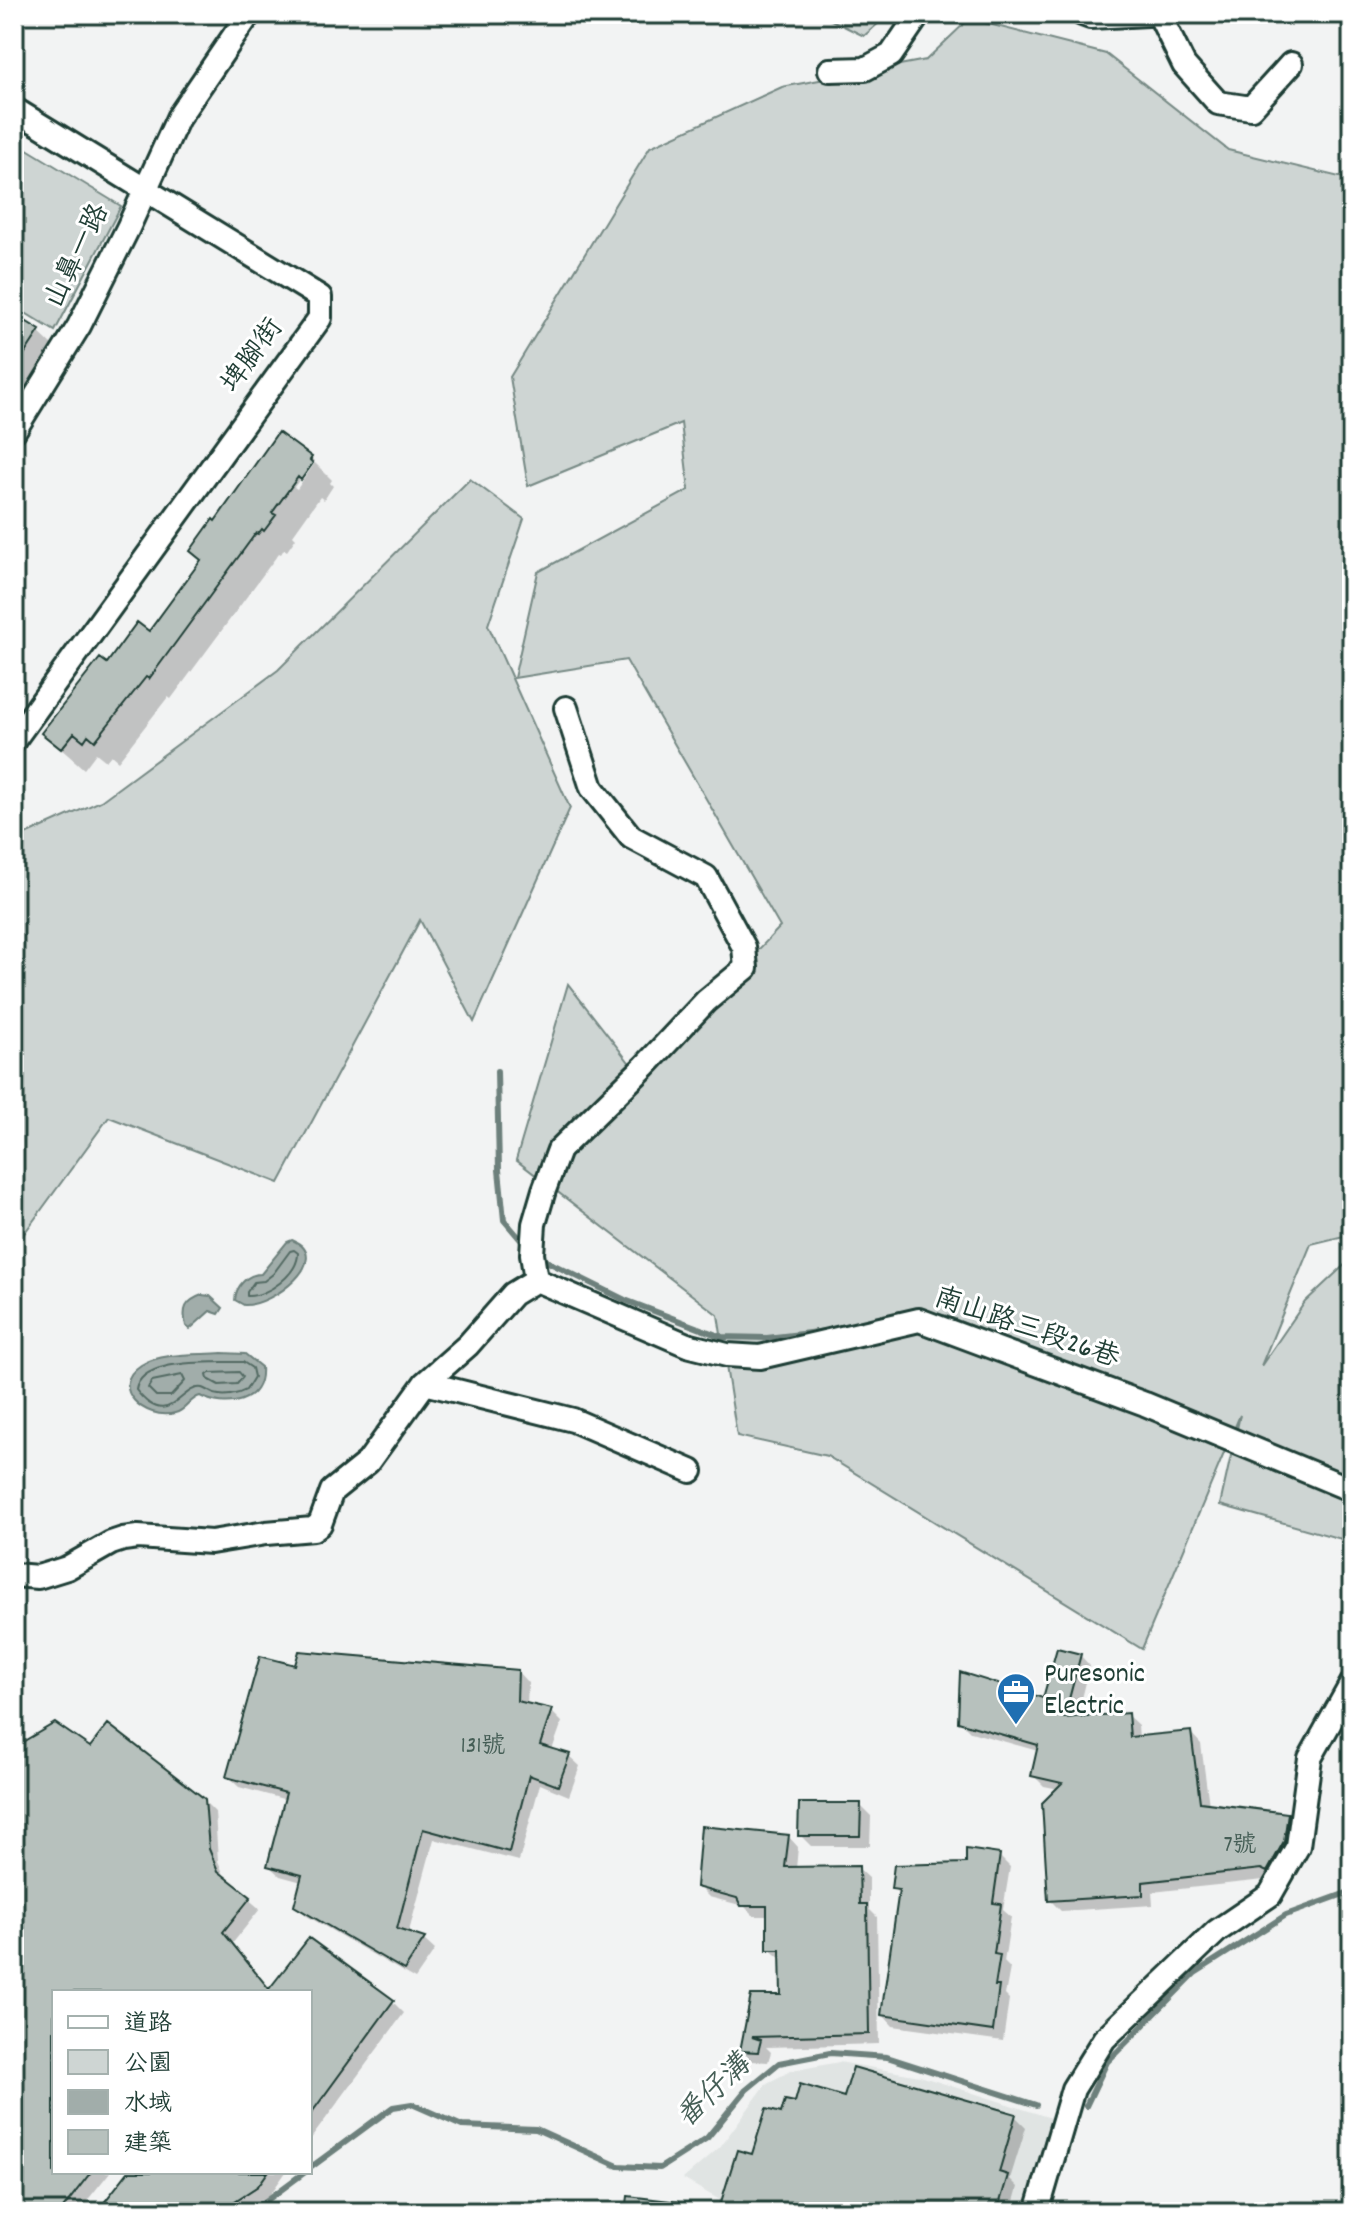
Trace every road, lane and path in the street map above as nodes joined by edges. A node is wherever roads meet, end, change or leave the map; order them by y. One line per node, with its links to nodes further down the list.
1 (249, 14): 9 (street, 山鼻一路)
2 (919, 14): 7 (street)
3 (1082, 14): 4 (street)
4 (1148, 14)
5 (1159, 14): 6 (street)
6 (1291, 64)
7 (830, 70)
8 (14, 109): 9 (street, 埤腳街)
9 (144, 189): 10 (street, 山鼻一路); 12 (street, 埤腳街)
10 (14, 431)
11 (566, 708): 13 (street)
12 (14, 740)
13 (536, 1280): 14 (street); 16 (street, 南山路三段26巷)
14 (425, 1383): 15 (street); 17 (street)
15 (691, 1471)
16 (1352, 1490)
17 (14, 1575)
18 (1352, 1683): 19 (street)
19 (1037, 2212)

